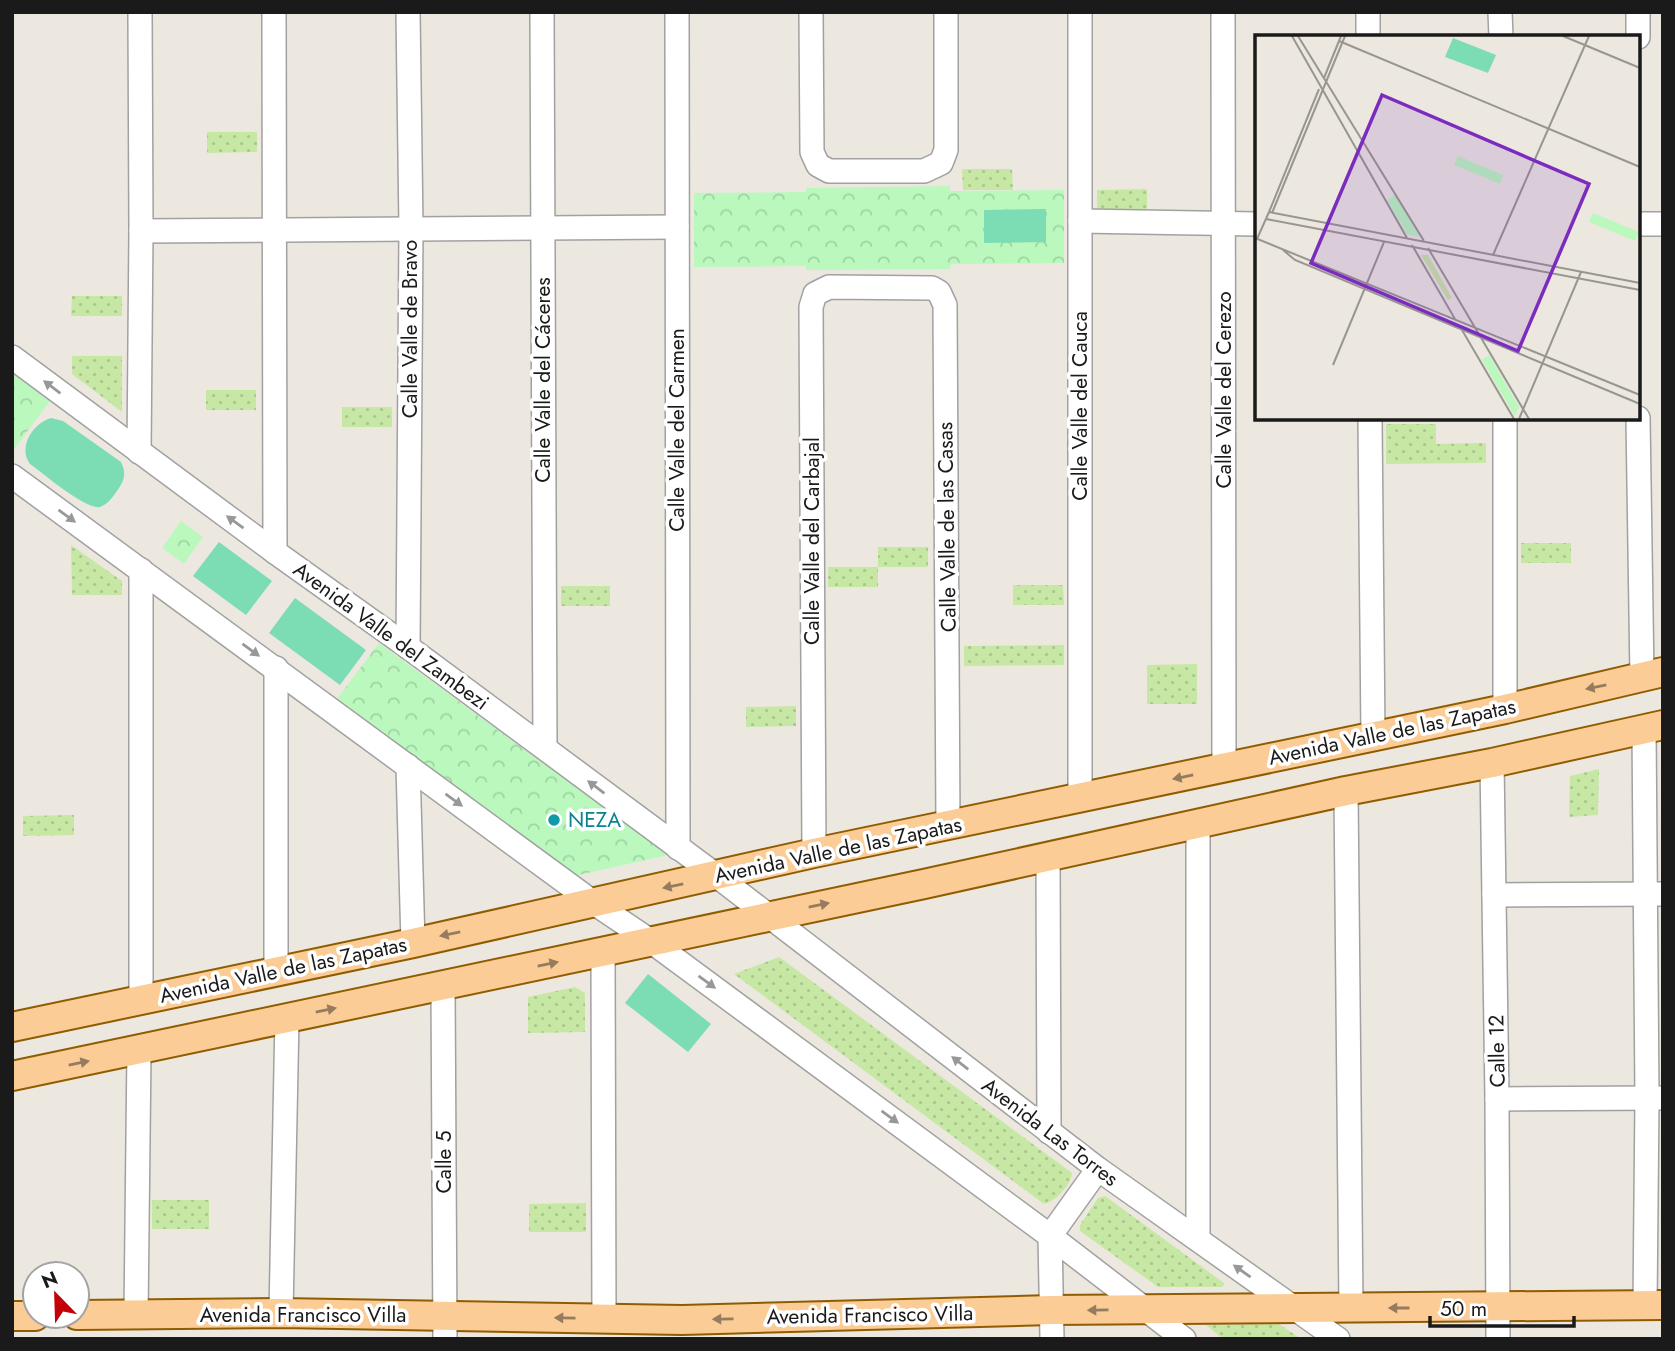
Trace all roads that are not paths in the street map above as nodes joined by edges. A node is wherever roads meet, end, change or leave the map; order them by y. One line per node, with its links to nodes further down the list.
1 (139, 12): 25 (street)
2 (274, 12): 23 (street)
3 (408, 12): 22 (street, Calle Valle de Bravo)
4 (542, 12): 24 (street, Calle Valle del Cáceres)
5 (677, 12): 21 (street, Calle Valle del Carmen)
6 (811, 12): 7 (street)
7 (946, 12)
8 (1080, 12): 16 (street, Calle Valle del Cauca)
9 (1223, 12): 17 (street, Calle Valle del Cerezo)
10 (1368, 12): 13 (street)
11 (1500, 12): 14 (street)
12 (1638, 12): 15 (street)
13 (1368, 35)
14 (1501, 35)
15 (1638, 35)
16 (1080, 221): 17 (street); 46 (street, Calle Valle del Cauca)
17 (1223, 223): 19 (street); 44 (street, Calle Valle del Cerezo)
18 (1663, 223): 20 (street)
19 (1255, 224)
20 (1640, 224)
21 (677, 227): 24 (street); 49 (street, Calle Valle del Carmen)
22 (411, 228): 23 (street); 24 (street); 35 (street, Calle Valle de Bravo)
23 (275, 230): 25 (street); 33 (street)
24 (543, 230): 41 (street, Calle Valle del Cáceres)
25 (141, 231): 31 (street)
26 (878, 288): 48 (street, Calle Valle de las Casas); 50 (street, Calle Valle del Carbajal)
27 (12, 357): 31 (street, Avenida Valle del Zambezi, one-way to 27)
28 (1370, 420): 40 (street)
29 (1505, 420): 38 (street)
30 (1638, 420): 37 (street)
31 (139, 452): 33 (street, Avenida Valle del Zambezi, one-way to 31)
32 (12, 475): 34 (street, one-way to 34)
33 (275, 552): 35 (street, Avenida Valle del Zambezi)
34 (141, 569): 36 (street, one-way to 36); 62 (street)
35 (408, 647): 41 (street, Avenida Valle del Zambezi)
36 (276, 668): 43 (street); 60 (street)
37 (1652, 674): 38 (main road, Avenida Valle de las Zapatas, one-way to 38)
38 (1505, 709): 40 (main road, Avenida Valle de las Zapatas)
39 (1654, 727): 42 (main road); 53 (street)
40 (1373, 737): 44 (main road, Avenida Valle de las Zapatas)
41 (545, 748): 49 (street, Avenida Valle del Zambezi, one-way to 41)
42 (1492, 763): 45 (main road); 54 (street, Calle 12)
43 (408, 766): 55 (street, one-way to 55); 58 (street)
44 (1224, 769): 46 (main road, Avenida Valle de las Zapatas, one-way to 46)
45 (1346, 791): 47 (main road); 75 (street)
46 (1080, 799): 48 (main road, Avenida Valle de las Zapatas)
47 (1198, 824): 51 (main road); 72 (street)
48 (948, 826): 50 (main road, Avenida Valle de las Zapatas)
49 (678, 848): 52 (street, Avenida Valle del Zambezi)
50 (814, 853): 52 (main road, Avenida Valle de las Zapatas)
51 (1048, 856): 56 (main road, one-way to 51); 69 (street)
52 (717, 876): 55 (main road, Avenida Valle de las Zapatas, one-way to 55); 56 (street, Avenida Valle del Zambezi)
53 (1654, 894): 54 (street); 67 (street)
54 (1494, 895): 68 (street, Calle 12)
55 (594, 903): 57 (street); 58 (main road, Avenida Valle de las Zapatas, one-way to 58)
56 (768, 915): 57 (main road); 69 (street, Avenida Las Torres, one-way to 56)
57 (652, 942): 59 (main road); 71 (street, one-way to 71)
58 (412, 943): 60 (main road, Avenida Valle de las Zapatas)
59 (603, 953): 61 (main road, one-way to 59); 82 (street)
60 (276, 971): 62 (main road, Avenida Valle de las Zapatas)
61 (443, 986): 63 (main road, one-way to 61); 83 (street, Calle 5)
62 (141, 999): 64 (main road, Avenida Valle de las Zapatas)
63 (287, 1018): 65 (main road); 79 (street)
64 (12, 1027)
65 (139, 1050): 66 (main road, one-way to 65); 81 (street)
66 (12, 1076)
67 (1655, 1098): 68 (street); 73 (street)
68 (1497, 1099): 76 (street, Calle 12)
69 (1049, 1132): 70 (street, Avenida Las Torres)
70 (1098, 1169): 71 (street); 72 (street, Avenida Las Torres)
71 (1050, 1236): 77 (street); 78 (street)
72 (1198, 1240): 74 (street, Avenida Las Torres, one-way to 72)
73 (1654, 1306): 76 (main road, Avenida Francisco Villa)
74 (1295, 1308): 75 (main road, Avenida Francisco Villa); 77 (main road, Avenida Francisco Villa); 87 (street, Avenida Las Torres)
75 (1351, 1308): 76 (main road, Avenida Francisco Villa, one-way to 75)
76 (1498, 1308): 88 (street, Calle 12)
77 (1144, 1309): 78 (main road, Avenida Francisco Villa, one-way to 78); 86 (street)
78 (1051, 1310): 84 (main road, Avenida Francisco Villa, one-way to 84); 85 (street)
79 (281, 1313): 81 (main road, Avenida Francisco Villa); 83 (main road, Avenida Francisco Villa)
80 (91, 1315): 81 (main road, Avenida Francisco Villa)
81 (136, 1315)
82 (604, 1318): 83 (main road, Avenida Francisco Villa, one-way to 83); 84 (main road, Avenida Francisco Villa)
83 (445, 1327)
84 (683, 1329)
85 (1052, 1339)
86 (1184, 1339)
87 (1338, 1339)
88 (1498, 1339)

